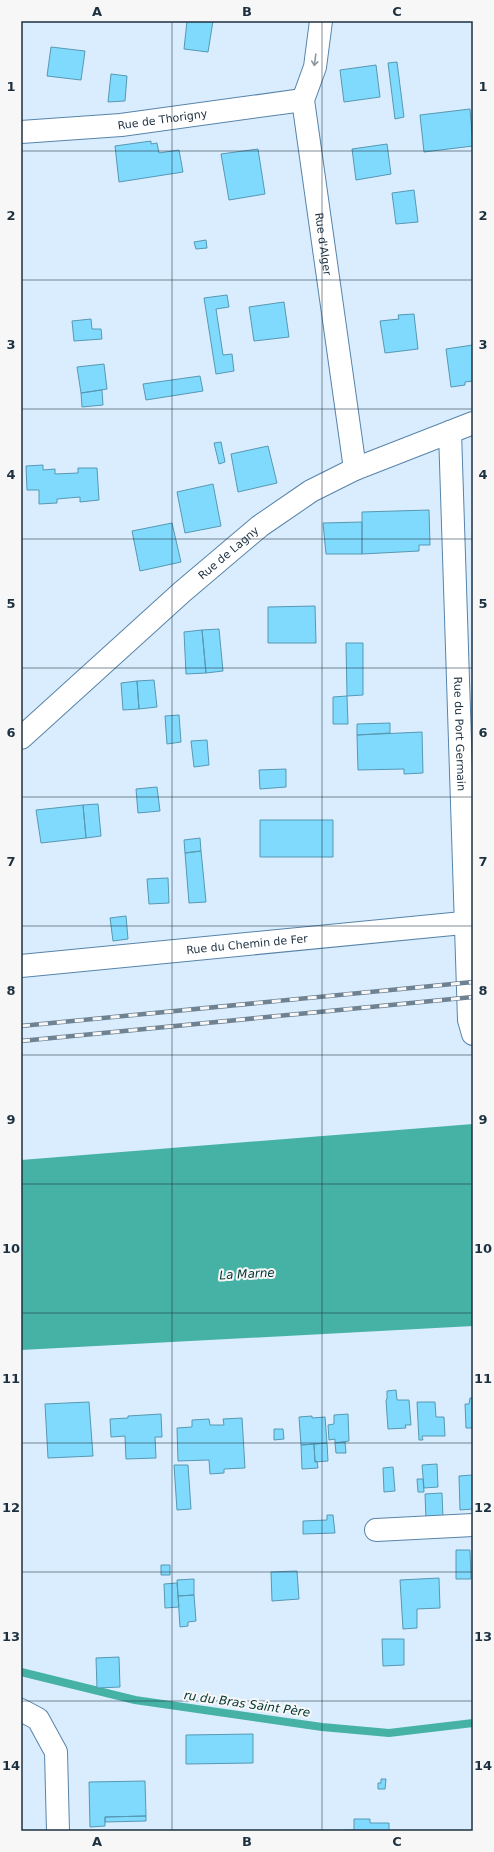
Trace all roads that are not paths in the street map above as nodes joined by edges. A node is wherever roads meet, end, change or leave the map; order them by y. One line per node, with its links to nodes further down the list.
1 (321, 21): 2 (street, Rue d'Alger, one-way to 2)
2 (302, 100): 3 (street, Rue de Thorigny); 6 (street, Rue d'Alger)
3 (21, 132)
4 (473, 423): 5 (street, Rue de Lagny)
5 (450, 432): 6 (street, Rue de Lagny); 7 (street, Rue du Port Germain)
6 (355, 469): 8 (street, Rue de Lagny)
7 (466, 721): 9 (street, Rue du Port Germain)
8 (21, 738)
9 (469, 923): 10 (street, Rue du Chemin de Fer); 11 (street, Rue du Port Germain)
10 (21, 966)
11 (473, 1034)
12 (473, 1525): 13 (street)
13 (376, 1530)
14 (21, 1710): 15 (street)
15 (58, 1831)

